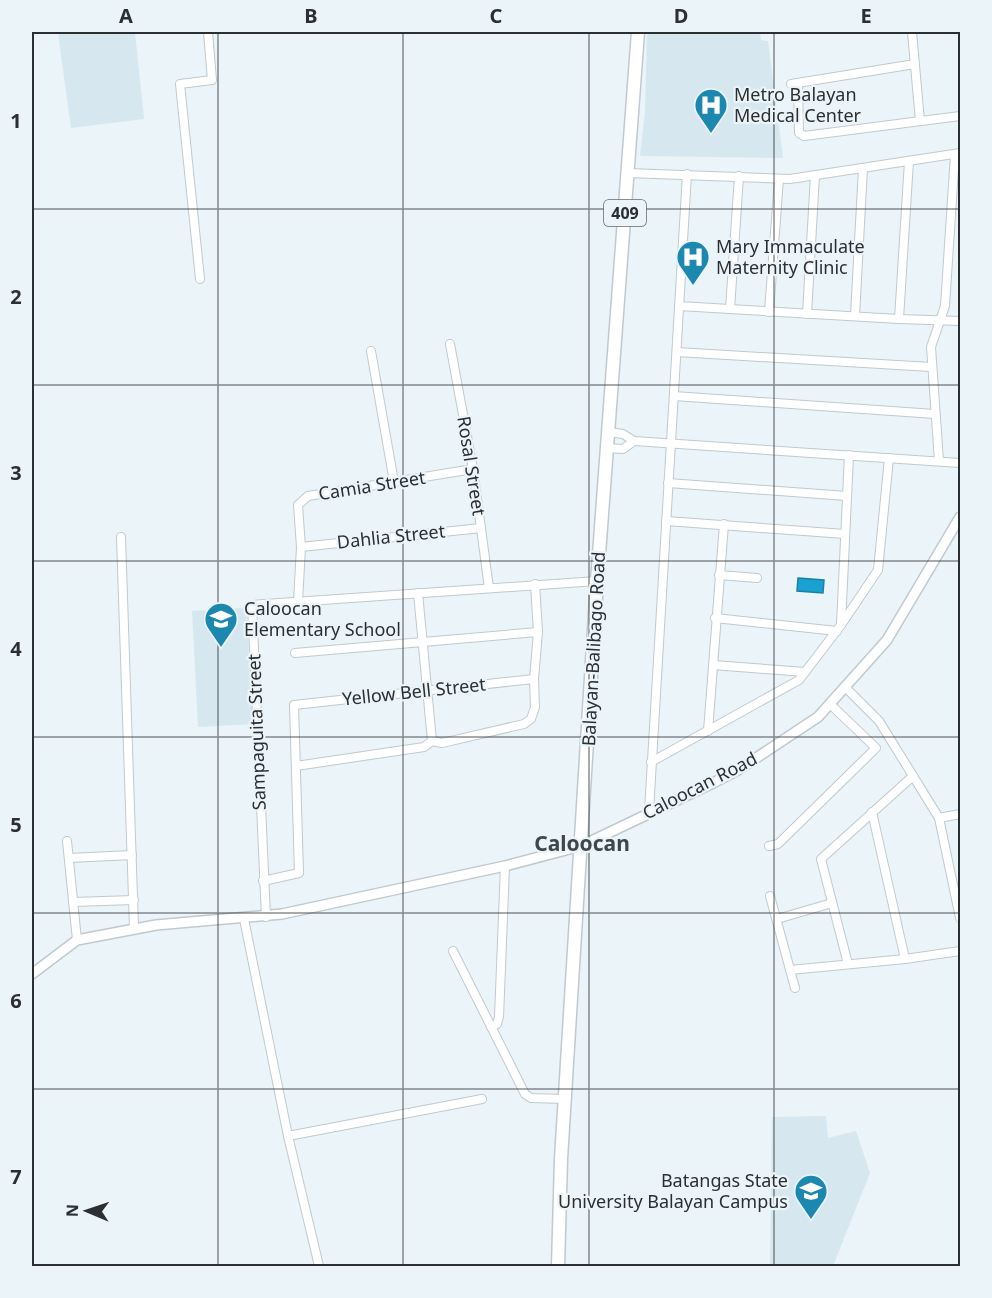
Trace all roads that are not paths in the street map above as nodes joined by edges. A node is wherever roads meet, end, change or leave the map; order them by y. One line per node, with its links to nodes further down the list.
1 (208, 32): 15 (street)
2 (638, 32): 10 (main road, Balayan-Balibago Road / 409)
3 (912, 32): 4 (street)
4 (915, 64): 6 (street); 6 (street)
5 (960, 116): 6 (street)
6 (920, 121)
7 (958, 153): 8 (street); 22 (street)
8 (909, 161): 9 (street); 21 (street)
9 (863, 168): 12 (street); 20 (street)
10 (628, 173): 11 (street); 30 (main road, Balayan-Balibago Road / 409)
11 (687, 174): 13 (street); 16 (street)
12 (815, 175): 14 (street); 19 (street)
13 (739, 176): 14 (street); 17 (street)
14 (779, 179): 18 (street)
15 (200, 279)
16 (679, 306): 17 (street); 26 (street)
17 (730, 309): 18 (street)
18 (769, 312): 19 (street)
19 (807, 314): 20 (street)
20 (855, 316): 21 (street)
21 (899, 319): 22 (street)
22 (940, 320): 23 (street); 27 (street)
23 (960, 321)
24 (450, 344): 38 (street, Rosal Street)
25 (371, 351): 39 (street)
26 (676, 352): 27 (street); 28 (street)
27 (931, 367): 29 (street)
28 (674, 396): 29 (street); 32 (street)
29 (935, 414): 36 (street)
30 (608, 432): 31 (street); 33 (main road, Balayan-Balibago Road / 409)
31 (634, 441): 32 (street); 33 (street)
32 (671, 444): 34 (street); 40 (street)
33 (607, 448): 51 (main road, Balayan-Balibago Road / 409)
34 (849, 455): 35 (street); 41 (street)
35 (889, 458): 36 (street); 57 (street)
36 (939, 462): 37 (street)
37 (960, 463)
38 (473, 469): 39 (street, Camia Street); 45 (street, Rosal Street)
39 (394, 482): 48 (street, Camia Street)
40 (668, 483): 41 (street); 43 (street)
41 (847, 496): 46 (street)
42 (960, 516): 64 (street, Caloocan Road)
43 (666, 521): 44 (street); 69 (street)
44 (724, 524): 46 (street); 49 (street)
45 (481, 528): 48 (street, Dahlia Street); 53 (street, Rosal Street)
46 (845, 534): 57 (street)
47 (121, 537): 79 (street)
48 (301, 547): 55 (street, Camia Street)
49 (719, 575): 50 (street); 56 (street)
50 (757, 578)
51 (597, 581): 52 (street, Sampaguita Street); 77 (main road, Balayan-Balibago Road / 409)
52 (535, 584): 53 (street, Sampaguita Street); 58 (street)
53 (489, 588): 54 (street, Sampaguita Street)
54 (418, 593): 55 (street, Sampaguita Street); 59 (street)
55 (298, 602): 82 (street, Sampaguita Street)
56 (715, 618): 57 (street); 61 (street)
57 (839, 628): 62 (street)
58 (538, 632): 59 (street); 63 (street)
59 (423, 642): 60 (street); 65 (street)
60 (295, 653)
61 (713, 665): 62 (street); 67 (street)
62 (805, 672): 67 (street)
63 (534, 679): 65 (street, Yellow Bell Street); 68 (street)
64 (845, 687): 66 (street, Caloocan Road); 71 (street)
65 (426, 690): 68 (street); 70 (street, Yellow Bell Street)
66 (830, 704): 77 (street, Caloocan Road); 78 (street)
67 (708, 731): 69 (street)
68 (432, 741): 70 (street)
69 (651, 762): 72 (street)
70 (296, 766): 82 (street)
71 (913, 776): 73 (street); 75 (street)
72 (649, 810)
73 (872, 812): 86 (street); 95 (street)
74 (960, 814): 75 (street)
75 (939, 818): 88 (street)
76 (67, 841): 80 (street)
77 (581, 846): 81 (street, Caloocan Road); 102 (main road, Balayan-Balibago Road / 409)
78 (769, 846)
79 (132, 855): 80 (street); 84 (street)
80 (69, 858): 85 (street)
81 (505, 866): 87 (street, Caloocan Road); 100 (street)
82 (263, 881): 87 (street, Sampaguita Street)
83 (770, 896): 90 (street)
84 (134, 900): 85 (street); 91 (street)
85 (73, 902): 92 (street)
86 (832, 903): 90 (street); 96 (street)
87 (266, 917): 89 (street, Caloocan Road)
88 (960, 918)
89 (244, 919): 91 (street, Caloocan Road); 103 (street)
90 (777, 919): 97 (street)
91 (134, 928): 92 (street, Caloocan Road)
92 (77, 940): 98 (street)
93 (453, 951): 100 (street)
94 (960, 951): 95 (street)
95 (905, 959): 96 (street)
96 (848, 964): 97 (street)
97 (790, 970): 99 (street)
98 (32, 974)
99 (795, 988)
100 (491, 1027): 102 (street)
101 (482, 1099): 103 (street)
102 (565, 1099): 105 (main road, Balayan-Balibago Road / 409)
103 (288, 1136): 104 (street)
104 (319, 1266)
105 (558, 1266)

